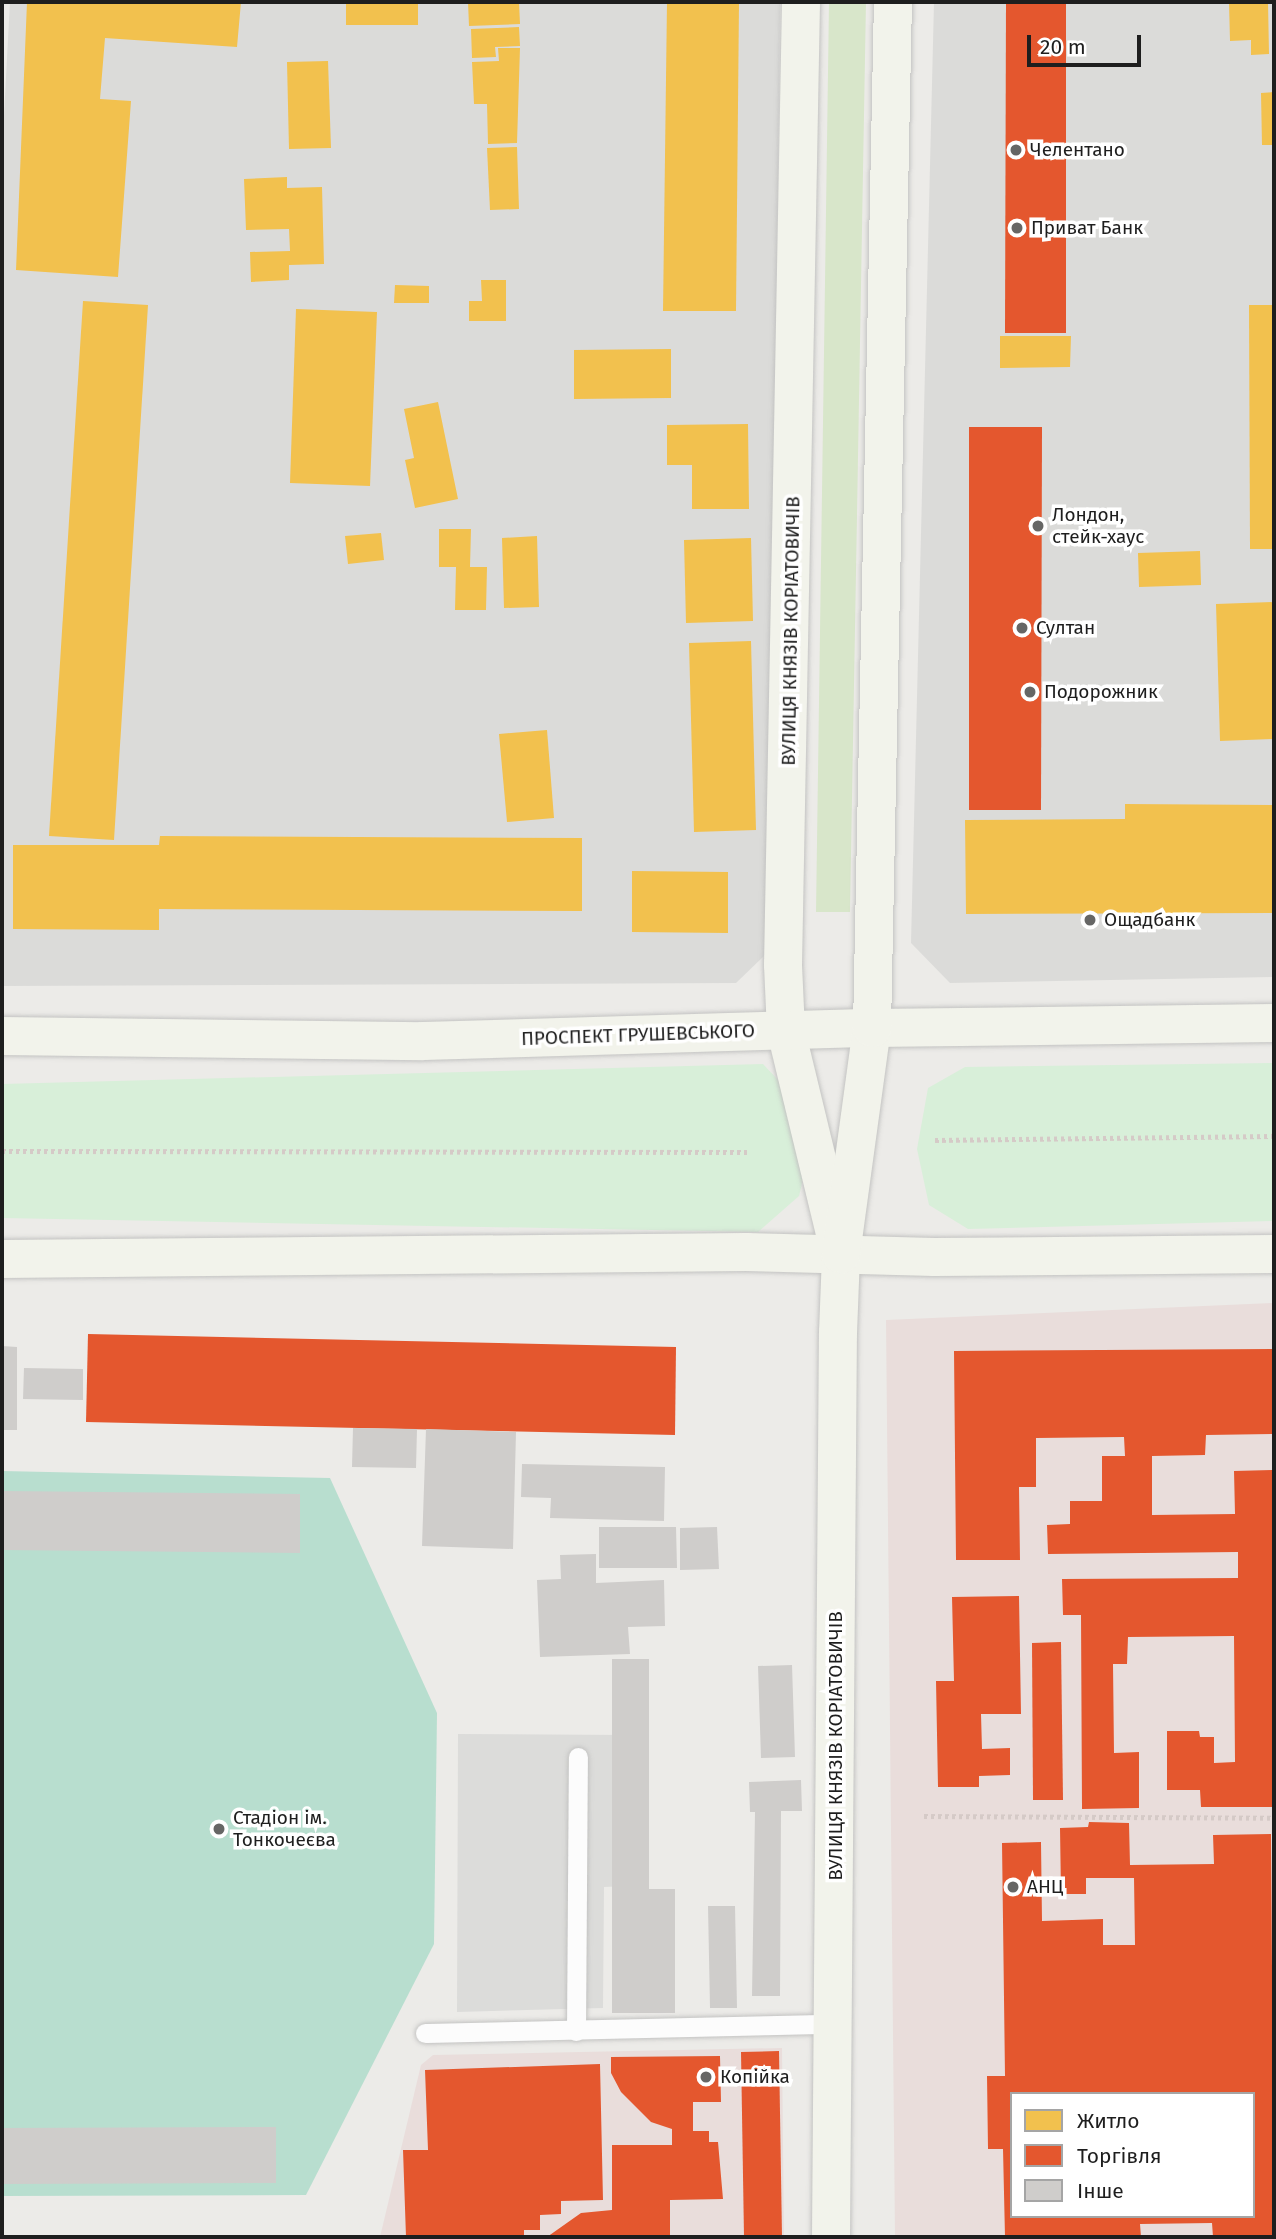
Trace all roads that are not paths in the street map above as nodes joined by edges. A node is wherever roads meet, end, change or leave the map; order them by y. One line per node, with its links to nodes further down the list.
1 (801, 2): 5 (main road, ВУЛИЦЯ КНЯЗІВ КОРІАТОВИЧІВ)
2 (893, 2): 4 (main road, ВУЛИЦЯ КНЯЗІВ КОРІАТОВИЧІВ)
3 (1274, 1023): 4 (main road, ПРОСПЕКТ ГРУШЕВСЬКОГО)
4 (872, 1028): 5 (main road, ПРОСПЕКТ ГРУШЕВСЬКОГО); 7 (main road, ВУЛИЦЯ КНЯЗІВ КОРІАТОВИЧІВ)
5 (786, 1031): 6 (main road, ПРОСПЕКТ ГРУШЕВСЬКОГО); 7 (main road, ВУЛИЦЯ КНЯЗІВ КОРІАТОВИЧІВ)
6 (2, 1036)
7 (841, 1254): 8 (main road); 9 (main road); 11 (main road, ВУЛИЦЯ КНЯЗІВ КОРІАТОВИЧІВ)
8 (1274, 1254)
9 (2, 1259)
10 (579, 1757): 12 (lane)
11 (833, 2024): 12 (lane); 14 (main road, ВУЛИЦЯ КНЯЗІВ КОРІАТОВИЧІВ)
12 (576, 2031): 13 (lane)
13 (425, 2033)
14 (831, 2237)

